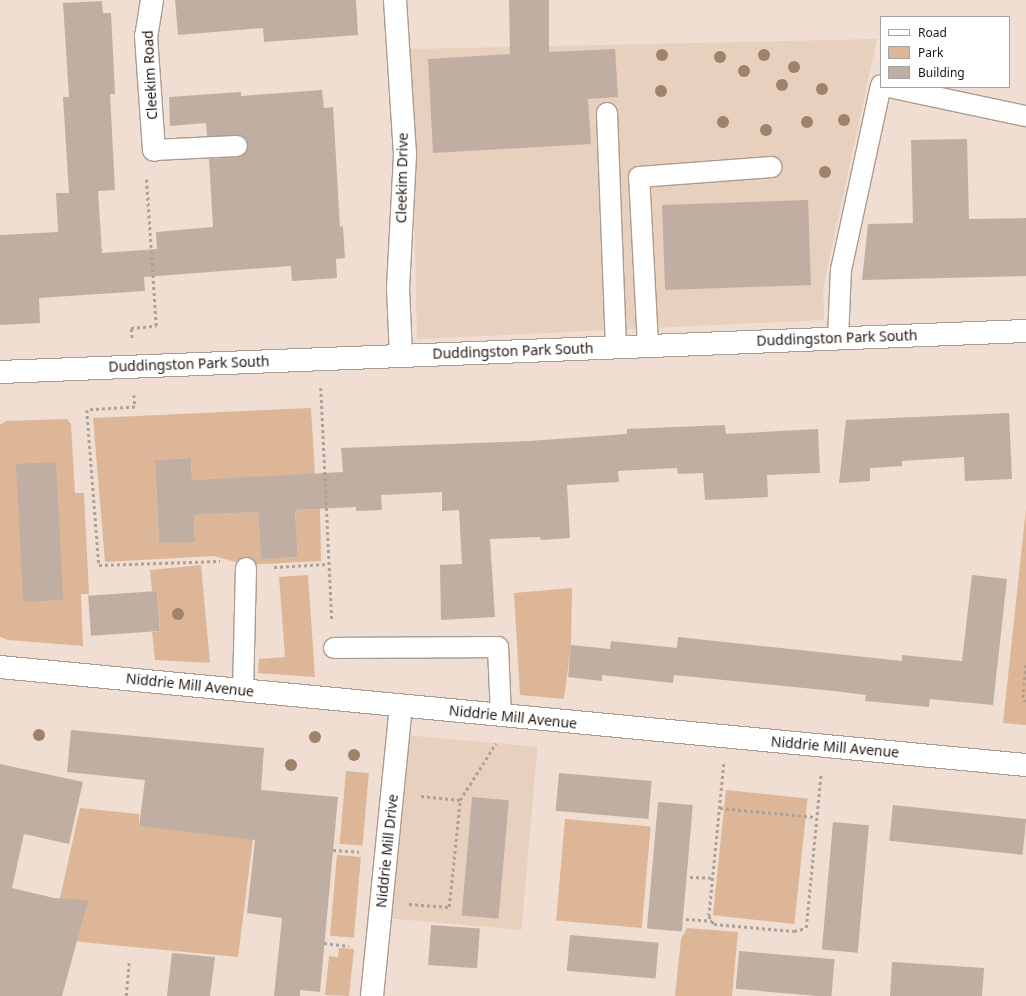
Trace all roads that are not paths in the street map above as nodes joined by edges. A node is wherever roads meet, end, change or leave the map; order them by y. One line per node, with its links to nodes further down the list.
1 (152, 0): 8 (street, Cleekim Road)
2 (395, 0): 14 (street, Cleekim Drive)
3 (880, 88): 11 (lane)
4 (893, 88): 6 (lane)
5 (607, 113): 13 (lane)
6 (1026, 116)
7 (237, 146): 8 (lane)
8 (154, 150)
9 (772, 167): 12 (lane)
10 (1026, 331): 11 (street, Duddingston Park South)
11 (838, 338): 12 (street, Duddingston Park South)
12 (648, 346): 13 (street, Duddingston Park South)
13 (616, 347): 14 (street, Duddingston Park South)
14 (401, 356): 15 (street, Duddingston Park South)
15 (0, 372)
16 (246, 568): 19 (lane)
17 (334, 648): 21 (lane)
18 (0, 667): 19 (street, Niddrie Mill Avenue)
19 (244, 690): 20 (street, Niddrie Mill Avenue)
20 (401, 706): 21 (street, Niddrie Mill Avenue); 23 (street, Niddrie Mill Drive)
21 (501, 715): 22 (street, Niddrie Mill Avenue)
22 (1026, 765)
23 (372, 996)

